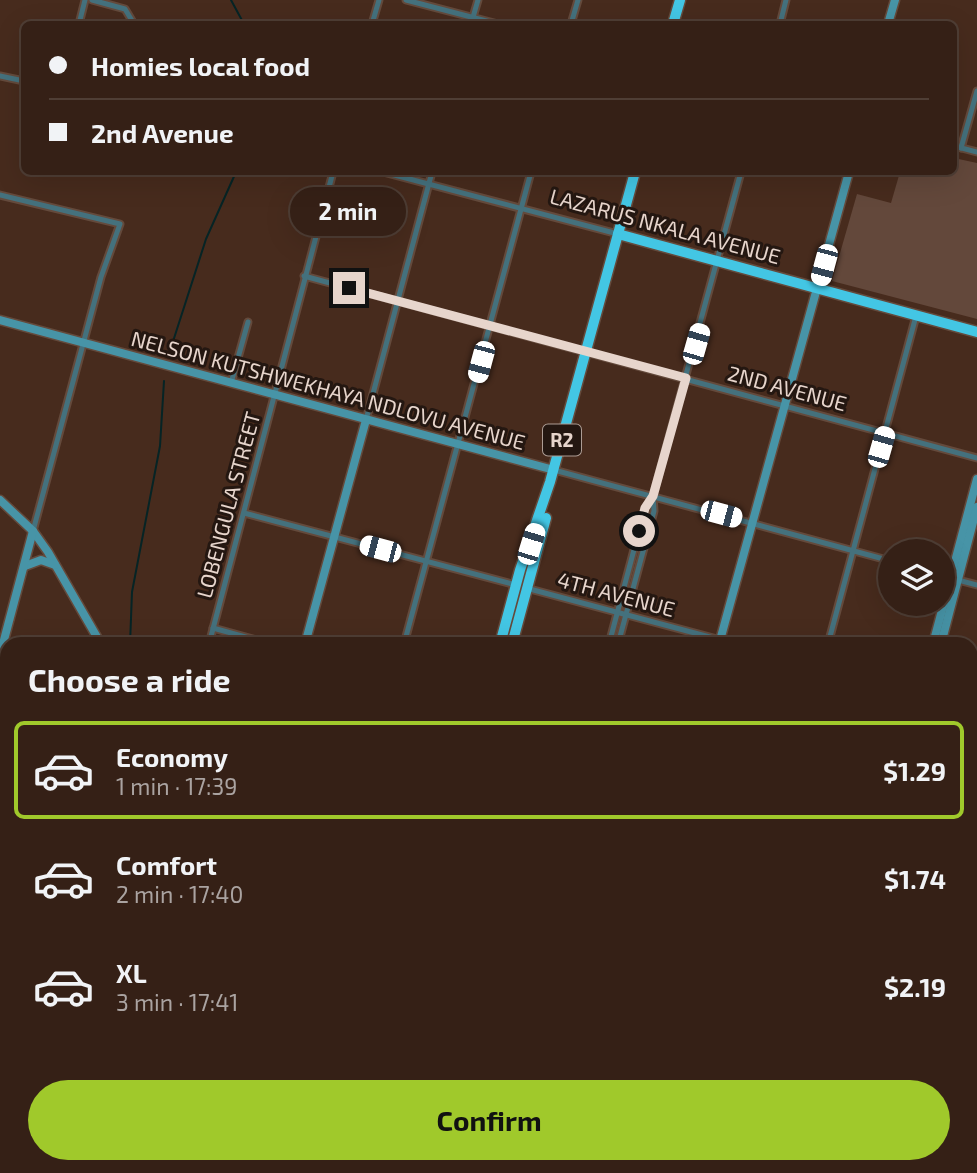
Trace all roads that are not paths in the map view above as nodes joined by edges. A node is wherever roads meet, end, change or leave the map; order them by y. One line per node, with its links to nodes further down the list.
1 (85, 0): 10 (street)
2 (92, 0): 11 (street)
3 (379, 0): 12 (street)
4 (406, 0): 13 (street)
5 (478, 0): 13 (street)
6 (578, 0): 14 (street)
7 (680, 0): 15 (highway)
8 (786, 0): 16 (street)
9 (894, 0): 17 (street)
10 (80, 21)
11 (132, 21)
12 (373, 21)
13 (472, 21)
14 (572, 21)
15 (674, 21)
16 (781, 21)
17 (889, 21)
18 (0, 76): 19 (street)
19 (21, 80)
20 (977, 91): 21 (street)
21 (957, 147): 22 (street)
22 (977, 152)
23 (332, 175): 35 (street, LOBENGULA STREET)
24 (394, 175): 30 (street, LAZARUS NKALA AVENUE)
25 (431, 175): 30 (street)
26 (530, 175): 32 (street)
27 (634, 175): 33 (highway)
28 (740, 175): 34 (street)
29 (848, 175): 36 (street)
30 (428, 184): 32 (street, LAZARUS NKALA AVENUE); 37 (street)
31 (0, 195): 43 (street)
32 (522, 208): 33 (street, LAZARUS NKALA AVENUE); 41 (street)
33 (620, 234): 34 (highway, LAZARUS NKALA AVENUE); 44 (highway, R2)
34 (718, 261): 36 (highway, LAZARUS NKALA AVENUE); 45 (street)
35 (304, 276): 37 (street, 2ND AVENUE); 47 (street, LOBENGULA STREET)
36 (818, 288): 38 (highway, LAZARUS NKALA AVENUE); 48 (street)
37 (397, 300): 41 (street, 2ND AVENUE); 49 (street)
38 (916, 316): 42 (highway, LAZARUS NKALA AVENUE); 50 (street)
39 (0, 320): 43 (street, NELSON KUTSHWEKHAYA NDLOVU AVENUE)
40 (248, 322): 46 (street)
41 (491, 326): 44 (street, 2ND AVENUE); 51 (street)
42 (977, 332)
43 (83, 342): 46 (street, NELSON KUTSHWEKHAYA NDLOVU AVENUE); 60 (street)
44 (588, 352): 45 (street, 2ND AVENUE); 53 (highway, R2)
45 (686, 378): 48 (street, 2ND AVENUE); 55 (street)
46 (231, 383): 47 (street, NELSON KUTSHWEKHAYA NDLOVU AVENUE)
47 (274, 394): 49 (street, NELSON KUTSHWEKHAYA NDLOVU AVENUE); 58 (street, LOBENGULA STREET)
48 (786, 405): 50 (street, 2ND AVENUE); 59 (street)
49 (366, 420): 51 (street, NELSON KUTSHWEKHAYA NDLOVU AVENUE); 61 (street)
50 (885, 433): 52 (street, 2ND AVENUE); 62 (street)
51 (458, 445): 53 (street, NELSON KUTSHWEKHAYA NDLOVU AVENUE); 64 (street)
52 (977, 458)
53 (556, 470): 55 (street, NELSON KUTSHWEKHAYA NDLOVU AVENUE); 71 (highway, R2)
54 (977, 479): 65 (street)
55 (653, 496): 59 (street, NELSON KUTSHWEKHAYA NDLOVU AVENUE); 72 (street); 73 (street)
56 (0, 500): 60 (street)
57 (977, 507): 68 (street)
58 (244, 513): 61 (street, 4TH AVENUE); 76 (street, LOBENGULA STREET)
59 (754, 523): 62 (street, NELSON KUTSHWEKHAYA NDLOVU AVENUE); 88 (street)
60 (33, 531): 66 (street); 67 (street)
61 (334, 537): 64 (street, 4TH AVENUE); 81 (street)
62 (854, 551): 63 (street, NELSON KUTSHWEKHAYA NDLOVU AVENUE); 89 (street)
63 (878, 557)
64 (427, 562): 71 (street, 4TH AVENUE); 82 (street)
65 (955, 563)
66 (25, 566): 67 (street); 77 (street)
67 (57, 566): 78 (street)
68 (955, 567)
69 (955, 579): 70 (street)
70 (977, 585)
71 (522, 587): 72 (street, 4TH AVENUE); 83 (highway, R2); 84 (highway, R2)
72 (617, 612): 73 (street, 4TH AVENUE); 85 (street)
73 (626, 615): 86 (street); 87 (street, 4TH AVENUE)
74 (941, 616): 90 (street)
75 (945, 616): 91 (street)
76 (213, 628): 79 (street, LOBENGULA STREET); 80 (street)
77 (5, 637)
78 (98, 637)
79 (211, 637)
80 (246, 637)
81 (307, 637)
82 (406, 637)
83 (503, 637)
84 (513, 637)
85 (611, 637)
86 (620, 637)
87 (700, 637)
88 (722, 637)
89 (830, 637)
90 (935, 637)
91 (942, 637)

